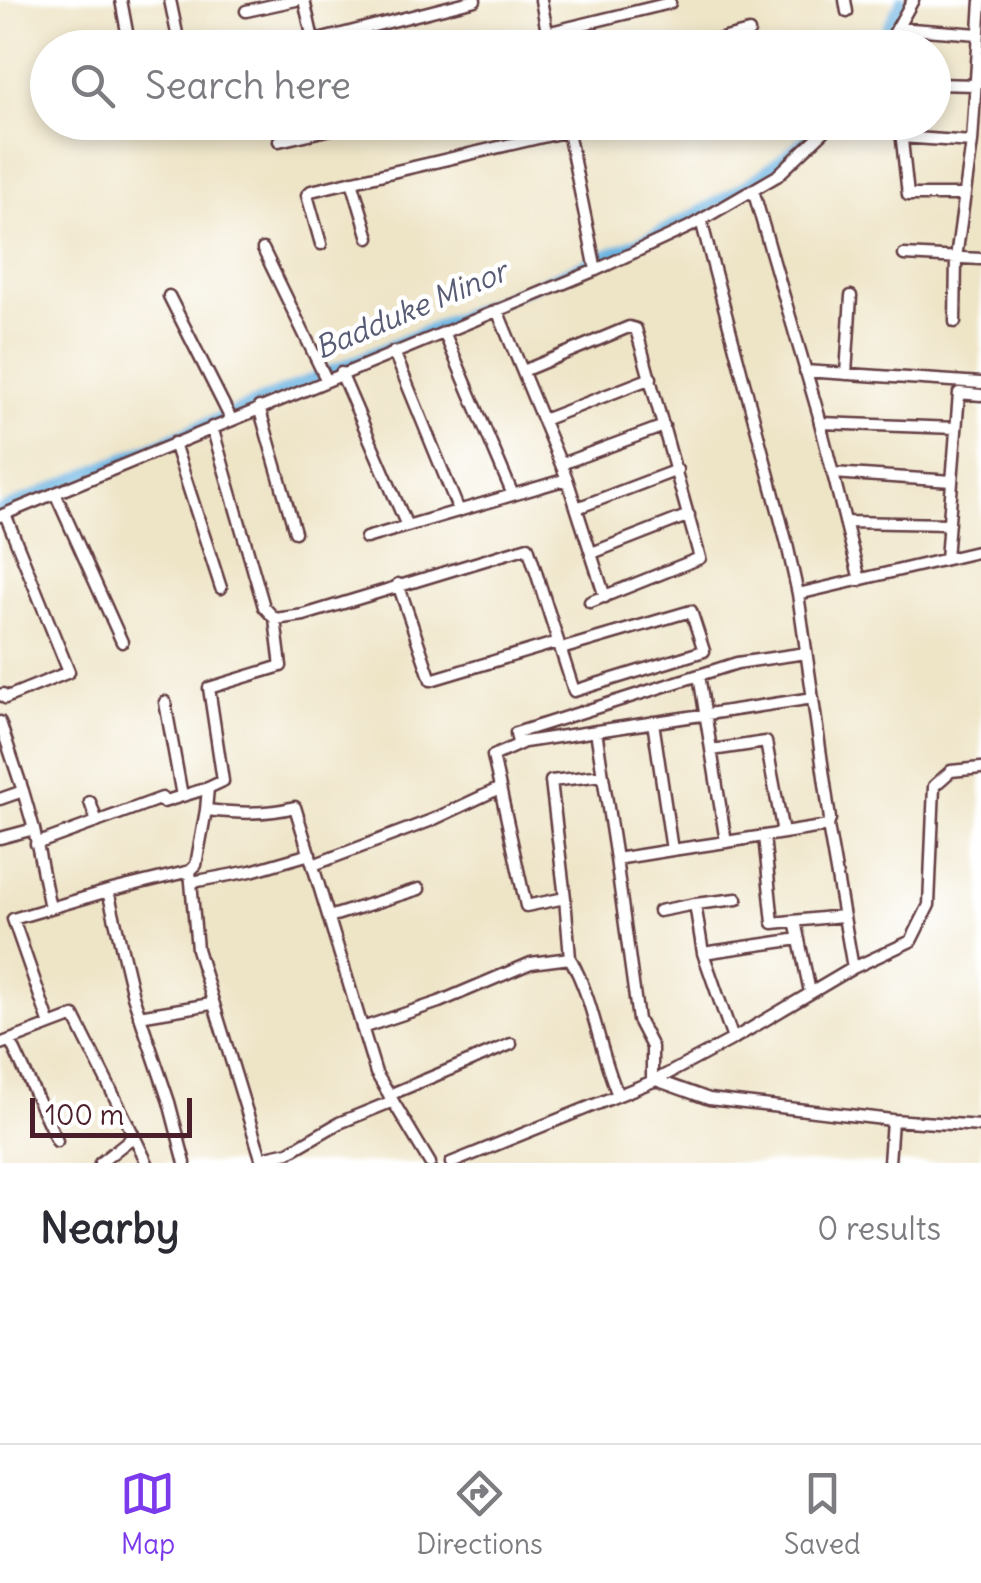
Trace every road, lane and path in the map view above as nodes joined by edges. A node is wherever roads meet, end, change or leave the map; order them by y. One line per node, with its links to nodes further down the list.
1 (121, 0): 12 (street)
2 (170, 0): 13 (street)
3 (296, 0): 9 (street)
4 (304, 0): 14 (street)
5 (475, 0): 15 (street)
6 (541, 0): 16 (street)
7 (913, 0): 18 (street)
8 (980, 0): 19 (street)
9 (276, 2): 11 (street)
10 (670, 3): 17 (street)
11 (246, 11)
12 (127, 30)
13 (176, 30)
14 (312, 30)
15 (366, 30)
16 (547, 30)
17 (551, 30)
18 (897, 30)
19 (978, 34): 20 (street); 22 (street)
20 (951, 36)
21 (951, 84): 22 (street)
22 (976, 85): 30 (street)
23 (286, 140): 29 (street)
24 (512, 140): 31 (street)
25 (570, 140): 41 (street)
26 (815, 140): 32 (street)
27 (901, 140): 33 (street)
28 (944, 140): 30 (street)
29 (279, 142)
30 (972, 142): 33 (street)
31 (352, 181): 35 (street); 36 (street)
32 (752, 190): 34 (street); 49 (street)
33 (963, 195): 39 (street)
34 (701, 220): 41 (street); 86 (street)
35 (369, 238)
36 (321, 244)
37 (263, 249): 51 (street)
38 (904, 255): 39 (street)
39 (956, 258): 40 (street); 45 (street)
40 (981, 259)
41 (596, 269): 44 (street)
42 (170, 296): 58 (street)
43 (851, 296): 52 (street)
44 (498, 310): 46 (street); 48 (street)
45 (954, 322)
46 (444, 332): 47 (street); 70 (street)
47 (394, 352): 50 (street); 72 (street)
48 (523, 370): 53 (street); 59 (street)
49 (806, 371): 52 (street); 57 (street)
50 (341, 373): 51 (street); 77 (street)
51 (324, 374): 56 (street)
52 (846, 374): 54 (street)
53 (651, 378): 59 (street); 60 (street)
54 (981, 383)
55 (981, 395): 62 (street)
56 (259, 407): 58 (street); 78 (street)
57 (819, 418): 62 (street); 66 (street)
58 (230, 419): 61 (street)
59 (543, 420): 64 (street)
60 (664, 426): 64 (street); 65 (street)
61 (212, 427): 63 (street); 89 (street)
62 (956, 428): 68 (street)
63 (174, 442): 69 (street); 85 (street)
64 (561, 464): 67 (street)
65 (677, 470): 71 (street); 73 (street)
66 (833, 473): 68 (street); 75 (street)
67 (568, 478): 70 (street); 71 (street)
68 (952, 481): 76 (street)
69 (54, 493): 74 (street); 90 (street)
70 (513, 495): 72 (street)
71 (577, 508): 81 (street)
72 (459, 511): 77 (street)
73 (689, 514): 81 (street); 87 (street)
74 (2, 515): 94 (street)
75 (846, 522): 76 (street); 83 (street)
76 (948, 524): 82 (street)
77 (407, 526): 79 (street)
78 (296, 532)
79 (366, 538)
80 (981, 551): 82 (street)
81 (592, 553): 87 (street)
82 (946, 559): 83 (street)
83 (860, 580): 86 (street)
84 (398, 584): 89 (street); 91 (street); 91 (street)
85 (221, 588)
86 (798, 594): 92 (street)
87 (605, 597): 88 (street)
88 (590, 602)
89 (275, 619): 105 (street)
90 (122, 642)
91 (560, 646): 91 (street)
92 (806, 653): 93 (street); 95 (street)
93 (699, 675): 97 (street); 101 (street)
94 (0, 695)
95 (812, 698): 97 (street); 113 (street)
96 (165, 702): 108 (street)
97 (706, 714): 99 (street); 102 (street)
98 (0, 722): 107 (street)
99 (653, 722): 100 (street); 120 (street)
100 (596, 731): 101 (street); 104 (street)
101 (523, 742): 106 (street)
102 (712, 750): 115 (street); 118 (street)
103 (981, 768): 137 (street)
104 (603, 775): 121 (street); 126 (street)
105 (208, 788): 108 (street); 111 (street)
106 (498, 789): 122 (street); 126 (street)
107 (23, 792): 109 (street); 114 (street)
108 (182, 796): 112 (street)
109 (0, 799)
110 (90, 802): 112 (street)
111 (206, 810): 122 (street); 123 (street)
112 (96, 822): 119 (street)
113 (828, 826): 115 (street); 131 (street)
114 (34, 829): 117 (street); 119 (street)
115 (784, 833): 116 (street)
116 (764, 836): 118 (street); 133 (street)
117 (0, 838)
118 (726, 842): 120 (street)
119 (36, 844): 129 (street)
120 (672, 850): 121 (street)
121 (616, 858): 146 (street)
122 (311, 860): 123 (street); 132 (street)
123 (191, 877): 125 (street); 139 (street)
124 (419, 889): 132 (street)
125 (108, 890): 129 (street); 140 (street)
126 (565, 898): 136 (street)
127 (737, 899): 128 (street)
128 (695, 904): 130 (street); 135 (street)
129 (50, 908): 141 (street)
130 (659, 911)
131 (842, 916): 133 (street); 137 (street)
132 (328, 917): 142 (street)
133 (795, 921): 134 (street)
134 (799, 939): 135 (street); 138 (street)
135 (704, 953): 143 (street)
136 (570, 958): 142 (street); 147 (street)
137 (853, 968): 138 (street)
138 (810, 992): 143 (street)
139 (211, 1004): 140 (street); 153 (street)
140 (139, 1016): 156 (street)
141 (50, 1025): 144 (street); 151 (street)
142 (362, 1028): 148 (street)
143 (734, 1040): 146 (street)
144 (5, 1042): 152 (street)
145 (511, 1044): 148 (street)
146 (654, 1080): 147 (street); 149 (street)
147 (618, 1095): 158 (street)
148 (391, 1098): 153 (street); 157 (street)
149 (892, 1120): 150 (street); 159 (street)
150 (981, 1126)
151 (134, 1136): 154 (street); 155 (street)
152 (57, 1141)
153 (261, 1160)
154 (100, 1163)
155 (146, 1163)
156 (185, 1163)
157 (430, 1163)
158 (452, 1163)
159 (889, 1163)

